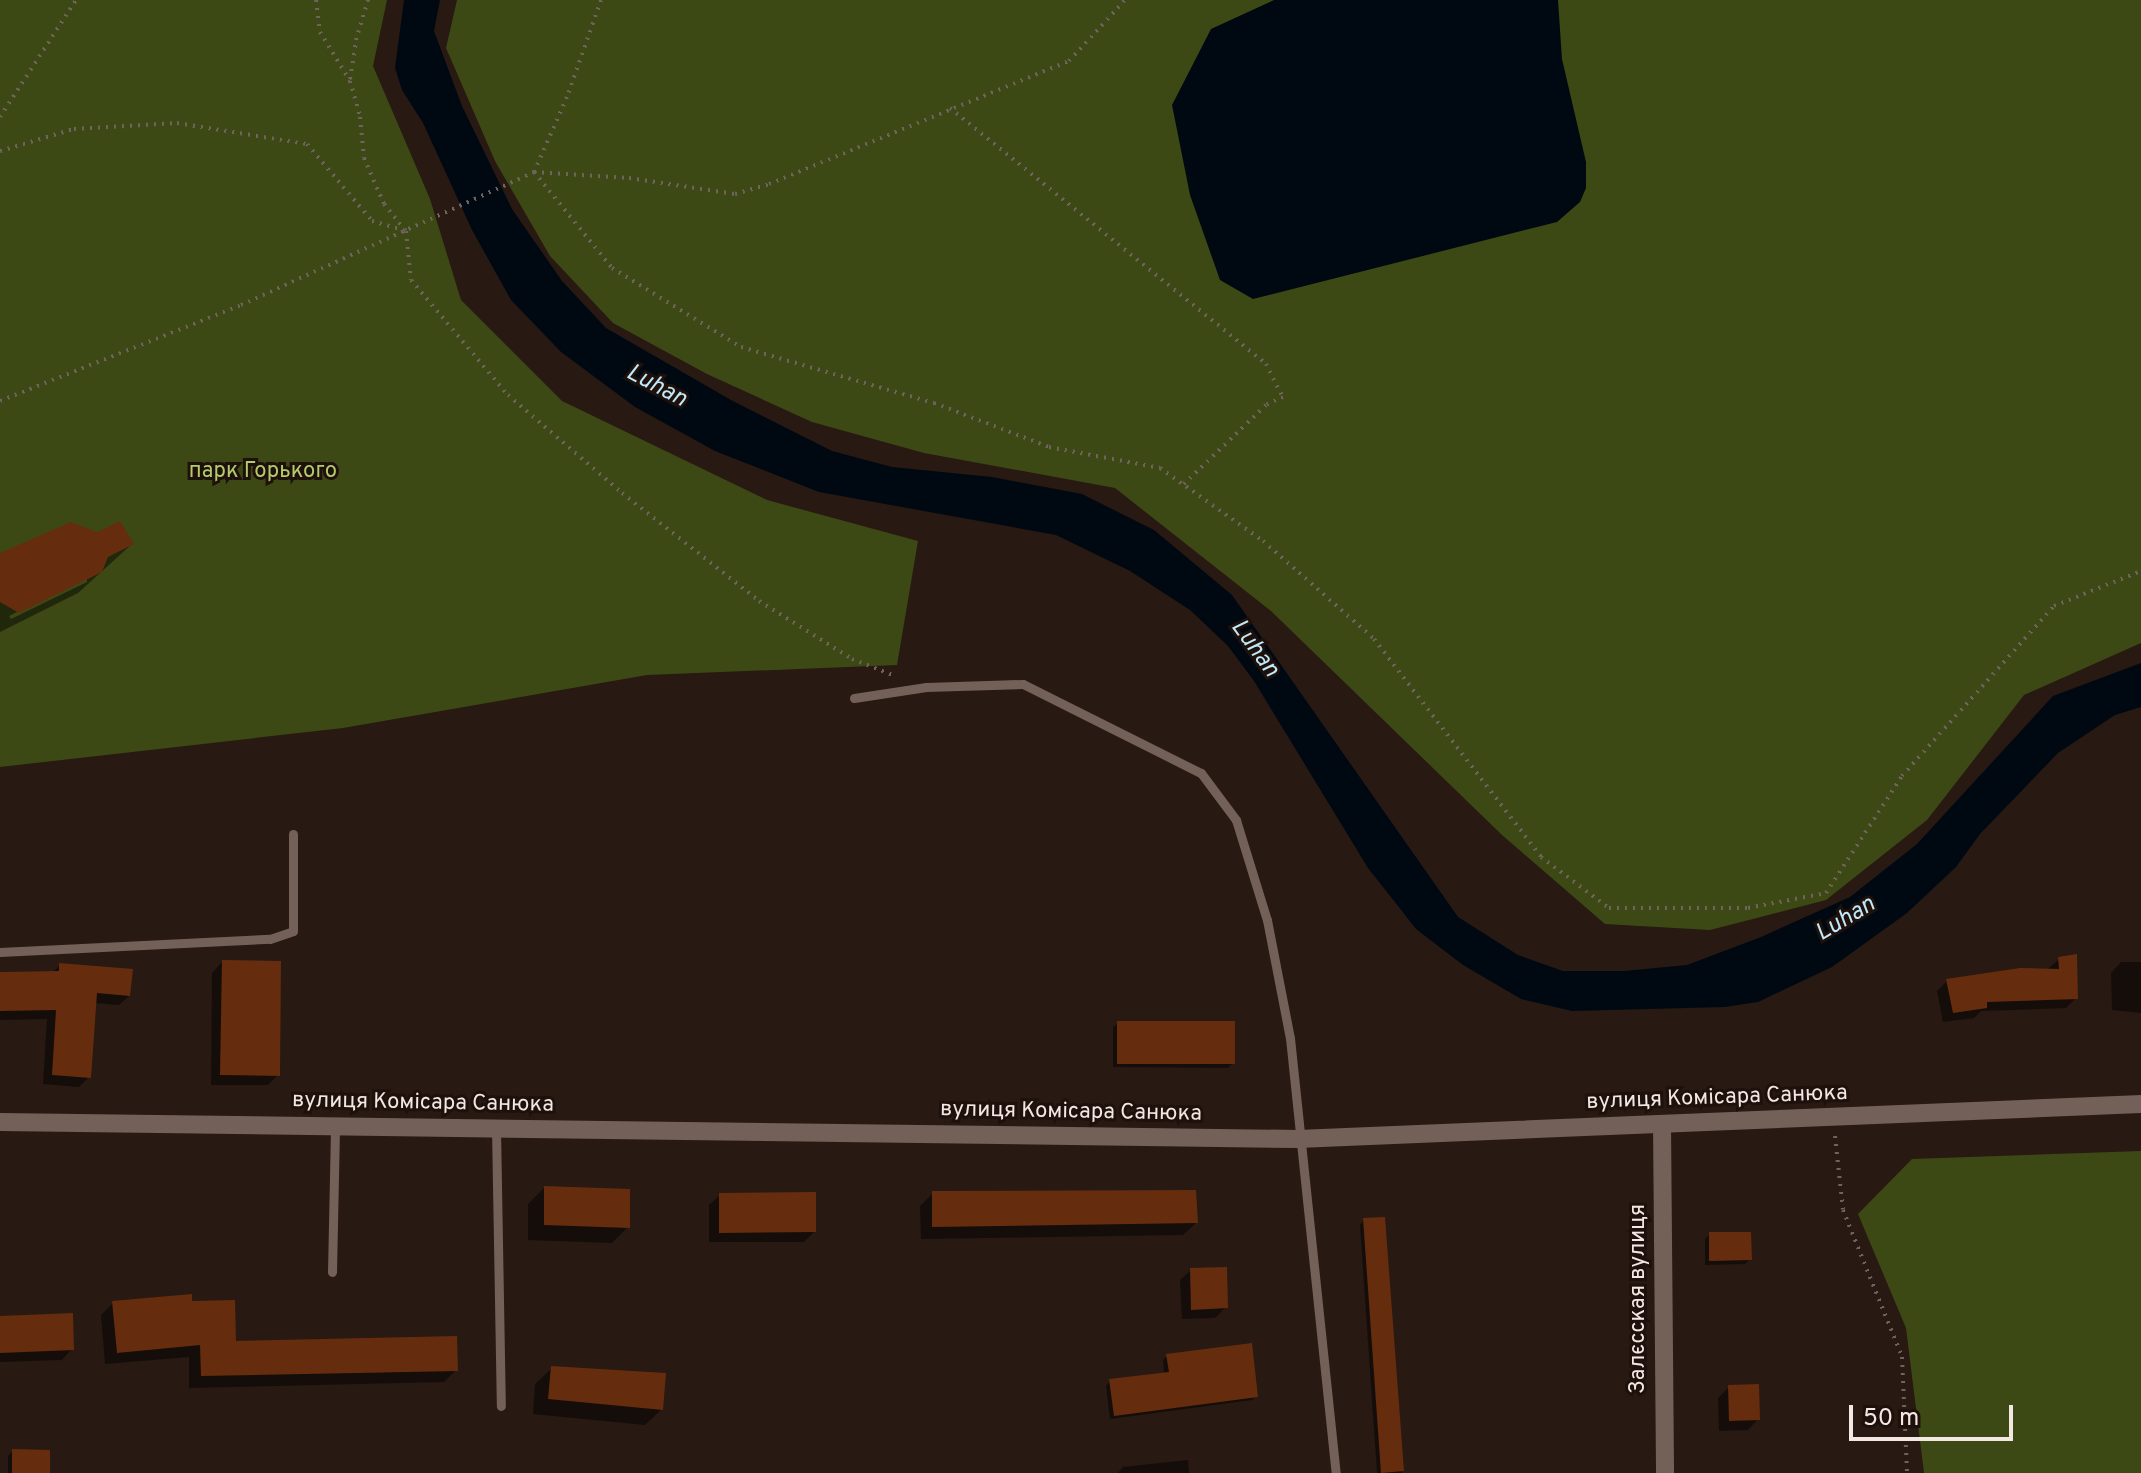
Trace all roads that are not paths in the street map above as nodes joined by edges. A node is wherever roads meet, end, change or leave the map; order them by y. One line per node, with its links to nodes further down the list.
1 (854, 698): 9 (lane)
2 (293, 834): 3 (lane)
3 (0, 952)
4 (2141, 1104): 6 (street, вулиця Комісара Санюка)
5 (0, 1122): 7 (street, вулиця Комісара Санюка)
6 (1662, 1124): 9 (street, вулиця Комісара Санюка); 13 (street, Залєсская вулиця)
7 (335, 1126): 8 (street, вулиця Комісара Санюка); 10 (lane)
8 (496, 1128): 9 (street, вулиця Комісара Санюка); 11 (lane)
9 (1298, 1139): 12 (lane)
10 (332, 1272)
11 (501, 1406)
12 (1336, 1473)
13 (1665, 1473)

